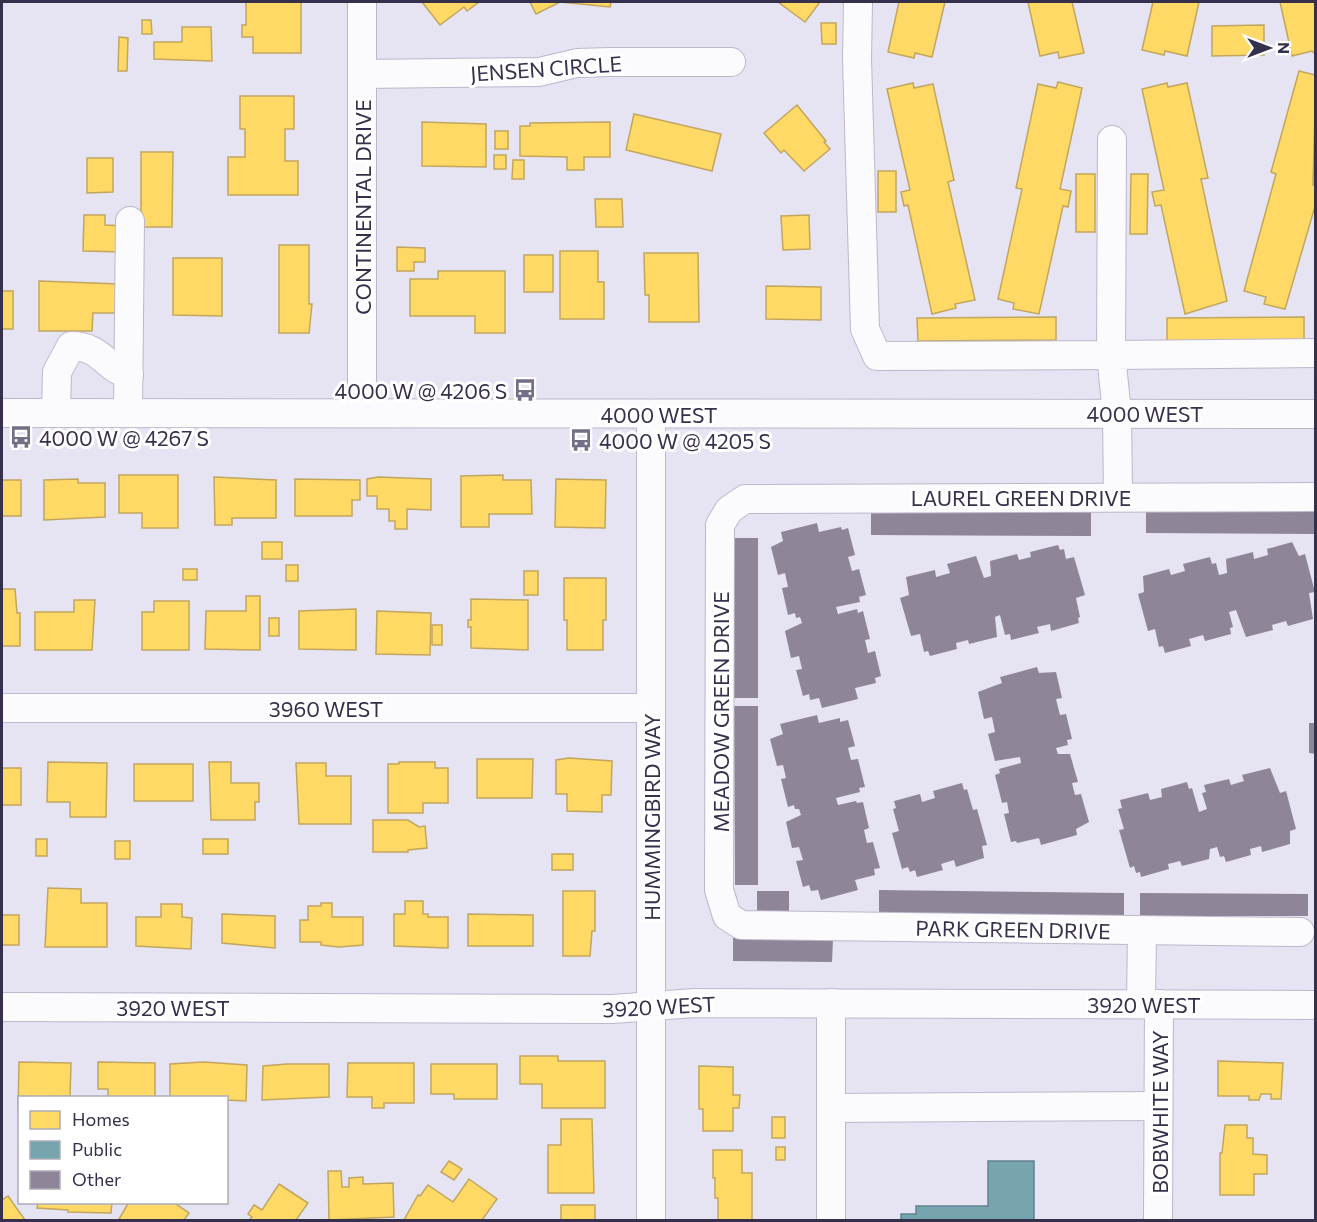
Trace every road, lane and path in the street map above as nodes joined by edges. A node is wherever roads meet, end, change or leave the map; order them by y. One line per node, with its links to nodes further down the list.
1 (362, 2): 4 (street, CONTINENTAL DRIVE)
2 (858, 2): 8 (street)
3 (731, 62): 4 (street, JENSEN CIRCLE)
4 (362, 74): 13 (street, CONTINENTAL DRIVE)
5 (1112, 140): 8 (street)
6 (130, 221): 9 (street)
7 (1316, 353): 8 (street)
8 (1112, 355): 14 (street)
9 (129, 375): 11 (street); 12 (street)
10 (2, 413): 11 (street, 4000 WEST)
11 (56, 413): 12 (street, 4000 WEST)
12 (128, 413): 13 (street, 4000 WEST)
13 (362, 413): 15 (street, 4000 WEST)
14 (1117, 413): 15 (street, 4000 WEST); 16 (street, 4000 WEST); 17 (street)
15 (651, 414): 21 (street, HUMMINGBIRD WAY)
16 (1316, 414)
17 (1118, 497): 18 (street, LAUREL GREEN DRIVE); 19 (street, LAUREL GREEN DRIVE)
18 (1315, 497)
19 (729, 510): 22 (street, MEADOW GREEN DRIVE)
20 (2, 708): 21 (street, 3960 WEST)
21 (650, 708): 28 (street, HUMMINGBIRD WAY)
22 (727, 916): 23 (street, PARK GREEN DRIVE)
23 (1142, 931): 24 (street, PARK GREEN DRIVE); 26 (street, BOBWHITE WAY)
24 (1300, 932)
25 (831, 1003): 26 (street, 3920 WEST); 28 (street, 3920 WEST); 31 (street)
26 (1150, 1004): 27 (street, 3920 WEST); 30 (street, BOBWHITE WAY)
27 (1316, 1005)
28 (651, 1006): 29 (street, 3920 WEST); 32 (street, HUMMINGBIRD WAY)
29 (2, 1007)
30 (1158, 1106): 31 (street); 34 (street, BOBWHITE WAY)
31 (831, 1108): 33 (street)
32 (651, 1221)
33 (831, 1221)
34 (1158, 1221)

